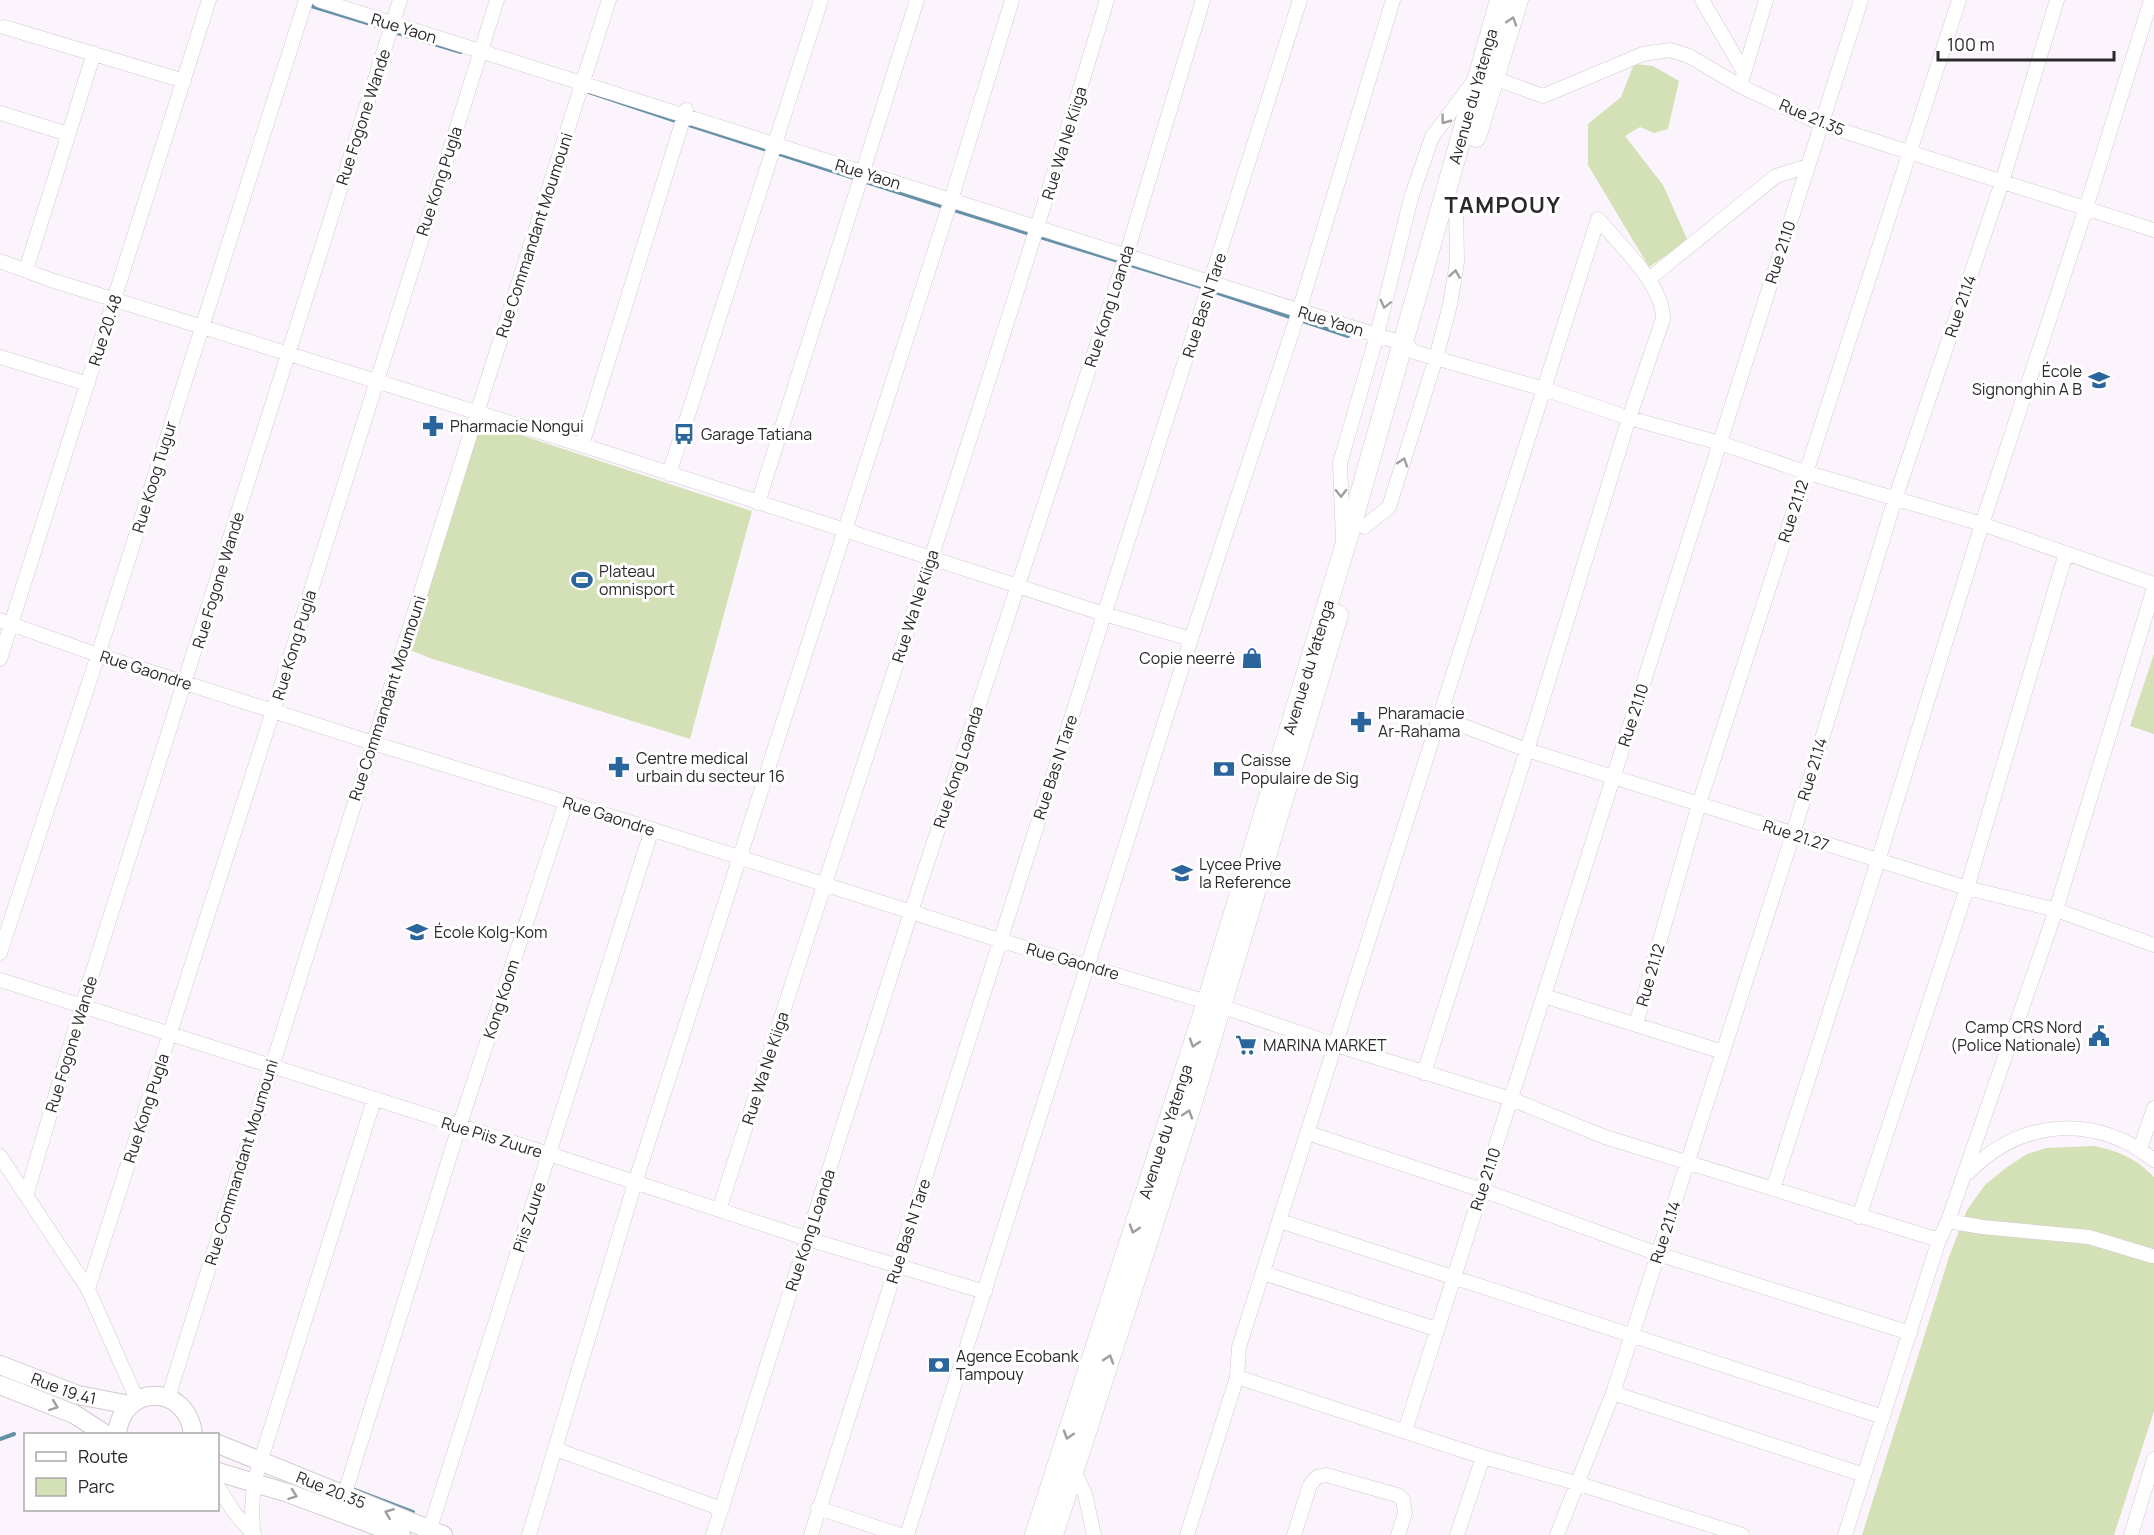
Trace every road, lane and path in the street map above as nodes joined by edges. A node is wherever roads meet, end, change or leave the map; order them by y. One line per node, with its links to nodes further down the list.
1 (209, 0): 28 (street, Rue 20.48)
2 (306, 0): 51 (street, Rue Koog Tugur)
3 (319, 0): 22 (street, Rue Yaon)
4 (400, 0): 22 (street, Rue Fogone Wande)
5 (497, 0): 24 (street, Rue Kong Pugla)
6 (609, 0): 29 (street, Rue Commandant Moumouni)
7 (821, 0): 34 (street)
8 (916, 0): 37 (street)
9 (1012, 0): 39 (street)
10 (1107, 0): 42 (street, Rue Wa Ne Kiiga)
11 (1203, 0): 44 (street, Rue Kong Loanda)
12 (1300, 0): 48 (street, Rue Bas N Tare)
13 (1393, 0): 50 (street)
14 (1500, 0): 26 (main road, Avenue du Yatenga)
15 (1518, 0): 26 (main road, Avenue du Yatenga, one-way to 15)
16 (1701, 0): 27 (street)
17 (1766, 0): 27 (street)
18 (1861, 0): 32 (street, Rue 21.10)
19 (1959, 0): 35 (street, Rue 21.12)
20 (2057, 0): 38 (street, Rue 21.14)
21 (2151, 0): 41 (street)
22 (392, 24): 24 (street, Rue Yaon); 54 (street, Rue Fogone Wande)
23 (4, 27): 25 (street)
24 (480, 51): 29 (street, Rue Yaon); 57 (street, Rue Kong Pugla)
25 (94, 53): 28 (street); 33 (street)
26 (1486, 76): 27 (street, Rue 21.35); 40 (main road, Avenue du Yatenga); 52 (street, one-way to 52); 53 (main road, Avenue du Yatenga)
27 (1742, 79): 32 (street, Rue 21.35)
28 (184, 81): 49 (street, Rue 20.48)
29 (582, 84): 30 (street, Rue Yaon); 60 (street, Rue Commandant Moumouni)
30 (686, 112): 34 (street, Rue Yaon); 63 (street)
31 (0, 113): 33 (street)
32 (1821, 124): 35 (street, Rue 21.35); 36 (street, Rue 21.10)
33 (68, 134): 46 (street)
34 (776, 145): 37 (street, Rue Yaon); 65 (street)
35 (1911, 153): 38 (street, Rue 21.35); 64 (street, Rue 21.12)
36 (1808, 166): 47 (street); 62 (street, Rue 21.10)
37 (862, 172): 39 (street, Rue Yaon); 67 (street)
38 (2002, 182): 41 (street, Rue 21.35); 66 (street, Rue 21.14)
39 (951, 200): 42 (street, Rue Yaon); 70 (street)
40 (1456, 206): 53 (main road, Avenue du Yatenga); 56 (street, one-way to 40)
41 (2086, 208): 43 (street, Rue 21.35); 68 (street)
42 (1038, 229): 44 (street, Rue Yaon); 73 (street, Rue Wa Ne Kiiga)
43 (2154, 230)
44 (1126, 256): 48 (street, Rue Yaon); 74 (street, Rue Kong Loanda)
45 (0, 261): 46 (street)
46 (26, 270): 49 (street)
47 (1649, 279): 59 (street); 61 (street)
48 (1211, 284): 50 (street, Rue Yaon); 76 (street, Rue Bas N Tare)
49 (115, 299): 51 (street); 58 (street, Rue 20.48)
50 (1299, 310): 52 (street, Rue Yaon); 78 (street)
51 (202, 326): 54 (street); 79 (street, Rue Koog Tugur)
52 (1377, 335): 53 (street, Rue Yaon); 72 (street, one-way to 72)
53 (1409, 348): 56 (street, Rue Yaon); 69 (main road, Avenue du Yatenga); 72 (main road, Avenue du Yatenga)
54 (288, 354): 57 (street); 81 (street, Rue Fogone Wande)
55 (0, 357): 58 (street)
56 (1436, 358): 59 (street, Rue Yaon); 69 (street, one-way to 56)
57 (376, 382): 60 (street); 82 (street, Rue Kong Pugla)
58 (87, 384): 77 (street, Rue 20.48)
59 (1544, 389): 61 (street, Rue Yaon); 83 (street)
60 (477, 413): 63 (street); 84 (street, Rue Commandant Moumouni)
61 (1629, 418): 62 (street, Rue Yaon); 85 (street)
62 (1720, 443): 64 (street, Rue Yaon); 86 (street, Rue 21.10)
63 (582, 445): 65 (street)
64 (1805, 472): 66 (street, Rue Yaon); 88 (street, Rue 21.12)
65 (669, 474): 67 (street)
66 (1894, 499): 68 (street, Rue Yaon); 90 (street, Rue 21.14)
67 (758, 503): 70 (street)
68 (1982, 524): 71 (street, Rue Yaon); 92 (street)
69 (1364, 527): 103 (main road, Avenue du Yatenga)
70 (843, 531): 73 (street); 91 (street)
71 (2066, 552): 75 (street, Rue Yaon); 94 (street)
72 (1343, 553): 103 (main road, Avenue du Yatenga)
73 (931, 558): 74 (street); 93 (street, Rue Wa Ne Kiiga)
74 (1017, 586): 76 (street); 96 (street, Rue Kong Loanda)
75 (2154, 586): 95 (street)
76 (1104, 614): 78 (street); 97 (street, Rue Bas N Tare)
77 (5, 622): 79 (street, Rue Gaondre); 80 (street, Rue 20.48)
78 (1191, 639): 100 (street)
79 (98, 655): 81 (street, Rue Gaondre); 99 (street, Rue Koog Tugur)
80 (0, 659)
81 (186, 682): 82 (street, Rue Gaondre); 104 (street, Rue Fogone Wande)
82 (273, 711): 84 (street, Rue Gaondre); 106 (street, Rue Kong Pugla)
83 (1440, 717): 85 (street, Rue 21.27); 107 (street)
84 (373, 743): 87 (street, Rue Gaondre); 109 (street, Rue Commandant Moumouni)
85 (1527, 750): 86 (street, Rue 21.27); 110 (street)
86 (1613, 777): 88 (street, Rue 21.27); 102 (street, Rue 21.10)
87 (566, 802): 89 (street, Rue Gaondre); 114 (street, Kong Koom)
88 (1699, 804): 90 (street, Rue 21.27); 105 (street, Rue 21.12)
89 (652, 830): 91 (street, Rue Gaondre); 117 (street, Piis Zuure)
90 (1793, 834): 92 (street, Rue 21.27); 108 (street, Rue 21.14)
91 (739, 857): 93 (street, Rue Gaondre); 122 (street)
92 (1878, 861): 94 (street, Rue 21.27); 123 (street)
93 (824, 884): 96 (street, Rue Gaondre); 126 (street, Rue Wa Ne Kiiga)
94 (1967, 888): 95 (street, Rue 21.27); 127 (street)
95 (2056, 910): 98 (street, Rue 21.27); 121 (street)
96 (911, 912): 97 (street, Rue Gaondre); 130 (street, Rue Kong Loanda)
97 (999, 940): 100 (street, Rue Gaondre); 134 (street, Rue Bas N Tare)
98 (2154, 945)
99 (0, 953)
100 (1089, 966): 103 (street, Rue Gaondre); 138 (street)
101 (0, 980): 104 (street, Rue Piis Zuure)
102 (1544, 996): 105 (street); 111 (street, Rue 21.10)
103 (1214, 1004): 107 (street, Rue Gaondre); 148 (main road, Avenue du Yatenga)
104 (82, 1006): 106 (street, Rue Piis Zuure); 125 (street, Rue Fogone Wande)
105 (1636, 1024): 108 (street)
106 (170, 1034): 109 (street, Rue Piis Zuure); 137 (street, Rue Kong Pugla)
107 (1336, 1045): 110 (street, Rue Gaondre); 115 (street)
108 (1723, 1052): 120 (street, Rue 21.14)
109 (271, 1067): 112 (street, Rue Piis Zuure); 146 (street, Rue Commandant Moumouni)
110 (1424, 1073): 111 (street, Rue Gaondre)
111 (1511, 1099): 120 (street, Rue Gaondre); 124 (street, Rue 21.10)
112 (374, 1100): 114 (street, Rue Piis Zuure); 158 (street)
113 (2154, 1108): 116 (street)
114 (459, 1127): 117 (street, Rue Piis Zuure); 165 (street, Kong Koom)
115 (1308, 1133): 124 (street); 128 (street)
116 (2140, 1149): 119 (street); 121 (street)
117 (549, 1154): 122 (street, Rue Piis Zuure); 168 (street, Piis Zuure)
118 (0, 1156): 125 (street)
119 (2154, 1160)
120 (1687, 1163): 123 (street, Rue Gaondre); 132 (street, Rue 21.14)
121 (1964, 1177): 129 (street)
122 (635, 1183): 126 (street, Rue Piis Zuure); 155 (street)
123 (1773, 1189): 127 (street, Rue Gaondre)
124 (1482, 1190): 132 (street); 136 (street, Rue 21.10)
125 (26, 1196): 137 (street)
126 (719, 1210): 130 (street, Rue Piis Zuure)
127 (1859, 1216): 131 (street, Rue Gaondre)
128 (1280, 1221): 135 (street); 136 (street)
129 (1948, 1221): 131 (street); 133 (street)
130 (808, 1239): 134 (street, Rue Piis Zuure); 167 (street, Rue Kong Loanda)
131 (1939, 1240): 140 (street)
132 (1658, 1254): 140 (street); 141 (street, Rue 21.14)
133 (2152, 1256)
134 (897, 1266): 138 (street, Rue Piis Zuure); 166 (street, Rue Bas N Tare)
135 (1263, 1273): 139 (street); 143 (street)
136 (1454, 1278): 139 (street, Rue 21.10); 141 (street)
137 (88, 1289): 147 (street)
138 (985, 1292): 175 (street)
139 (1436, 1329): 151 (street, Rue 21.10)
140 (1910, 1333): 149 (street)
141 (1632, 1335): 145 (street, Rue 21.14); 149 (street)
142 (0, 1365): 147 (main road, Rue 19.41)
143 (1237, 1377): 151 (street); 179 (street)
144 (0, 1385): 152 (main road, Rue 19.41, one-way to 152)
145 (1613, 1393): 161 (street); 163 (street, Rue 21.14)
146 (168, 1398): 147 (main road, Rue 19.41); 150 (main road)
147 (133, 1403): 153 (main road)
148 (1085, 1408): 160 (main road, Avenue du Yatenga); 176 (main road, Avenue du Yatenga, one-way to 176)
149 (1883, 1417): 161 (street)
150 (195, 1431)
151 (1405, 1431): 156 (street)
152 (103, 1433)
153 (117, 1433)
154 (219, 1444): 158 (main road, Rue 20.35)
155 (555, 1449): 167 (street); 171 (street)
156 (1483, 1457): 163 (street); 182 (street)
157 (2154, 1459): 186 (street)
158 (261, 1462): 162 (street); 165 (main road, Rue 20.35)
159 (219, 1472): 162 (main road, Rue 20.35)
160 (1074, 1472): 177 (main road, Avenue du Yatenga); 178 (street)
161 (1864, 1475): 185 (street)
162 (254, 1482): 169 (street); 170 (main road, Rue 20.35, one-way to 170)
163 (1576, 1483): 183 (street, Rue 21.14); 184 (street)
164 (219, 1489): 169 (street)
165 (344, 1496): 168 (main road, Rue 20.35, one-way to 165)
166 (818, 1508): 173 (street, Rue Bas N Tare); 174 (street)
167 (722, 1509): 172 (street, Rue Kong Loanda)
168 (434, 1533)
169 (254, 1534)
170 (399, 1535)
171 (529, 1535)
172 (713, 1535)
173 (811, 1535)
174 (900, 1535)
175 (907, 1535)
176 (1035, 1535)
177 (1053, 1535)
178 (1094, 1535)
179 (1187, 1535)
180 (1294, 1535): 181 (street)
181 (1398, 1535)
182 (1457, 1535)
183 (1557, 1535)
184 (1742, 1535)
185 (1845, 1535)
186 (2131, 1535)

